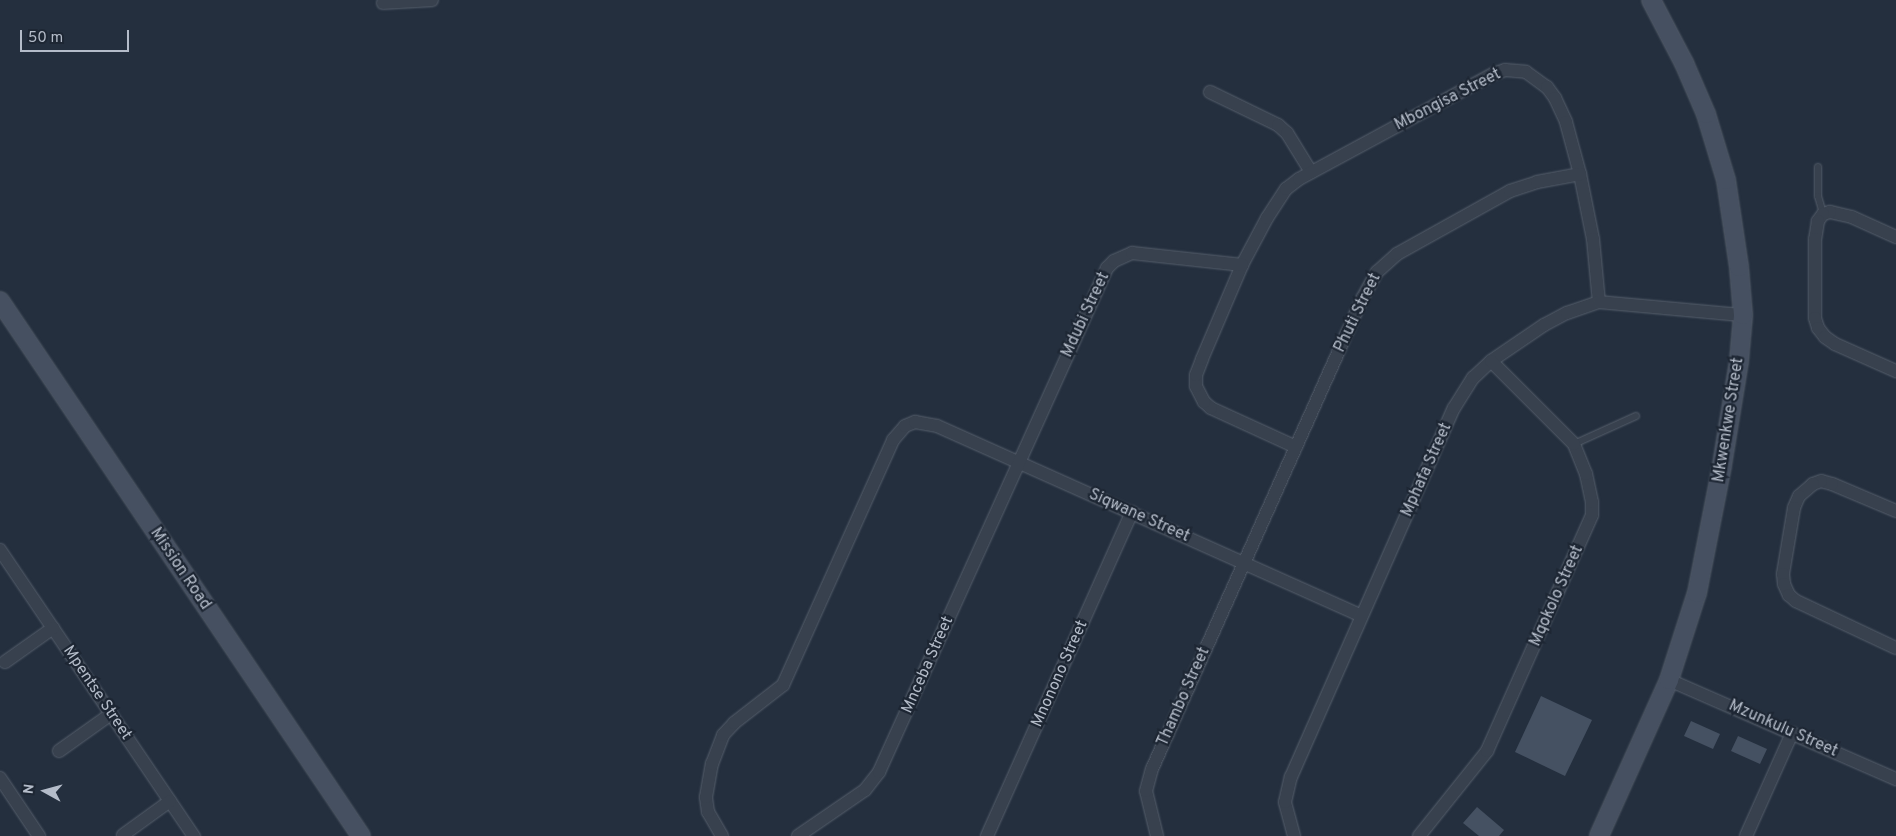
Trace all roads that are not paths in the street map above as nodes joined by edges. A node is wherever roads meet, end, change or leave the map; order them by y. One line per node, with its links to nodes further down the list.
1 (432, 0): 3 (street)
2 (1651, 0): 13 (street, Mkwenkwe Street)
3 (383, 3)
4 (1210, 92): 6 (street)
5 (1818, 167): 8 (lane)
6 (1311, 172): 7 (street, Mbongisa Street); 10 (street, Mbongisa Street)
7 (1580, 174): 12 (street, Mbongisa Street); 18 (street, Phuti Street)
8 (1823, 214): 9 (street); 15 (street)
9 (1896, 237)
10 (1242, 265): 18 (street, Mbongisa Street); 19 (street, Mdubi Street)
11 (0, 301): 38 (street, Mission Road)
12 (1599, 302): 13 (street, Mphafa Street); 14 (street, Mphafa Street)
13 (1742, 315): 28 (street, Mkwenkwe Street)
14 (1491, 361): 17 (street, Mqokolo Street); 24 (street, Mphafa Street)
15 (1896, 371)
16 (1636, 416): 17 (lane)
17 (1574, 444): 44 (street, Mqokolo Street)
18 (1296, 447): 23 (street, Phuti Street)
19 (1019, 463): 21 (street, Siqwane Street); 39 (street, Siqwane Street); 40 (street, Mnceba Street)
20 (1896, 511): 26 (street)
21 (1132, 512): 23 (street, Siqwane Street); 41 (street, Mnonono Street)
22 (0, 550): 25 (street, Mpentse Street)
23 (1246, 563): 24 (street, Siqwane Street); 42 (street, Thambo Street)
24 (1361, 616): 43 (street, Mphafa Street)
25 (53, 628): 27 (street); 29 (street, Mpentse Street)
26 (1896, 648)
27 (6, 662)
28 (1669, 680): 30 (street, Mzunkulu Street); 45 (street, Mkwenkwe Street)
29 (111, 714): 31 (street); 34 (street, Mpentse Street)
30 (1792, 733): 32 (street, Mzunkulu Street); 46 (street)
31 (59, 751)
32 (1896, 780)
33 (2, 785): 36 (street)
34 (170, 801): 35 (street); 37 (street, Mpentse Street)
35 (123, 835)
36 (39, 836)
37 (194, 836)
38 (361, 836)
39 (722, 836)
40 (798, 836)
41 (987, 836)
42 (1157, 836)
43 (1294, 836)
44 (1419, 836)
45 (1599, 836)
46 (1746, 836)

